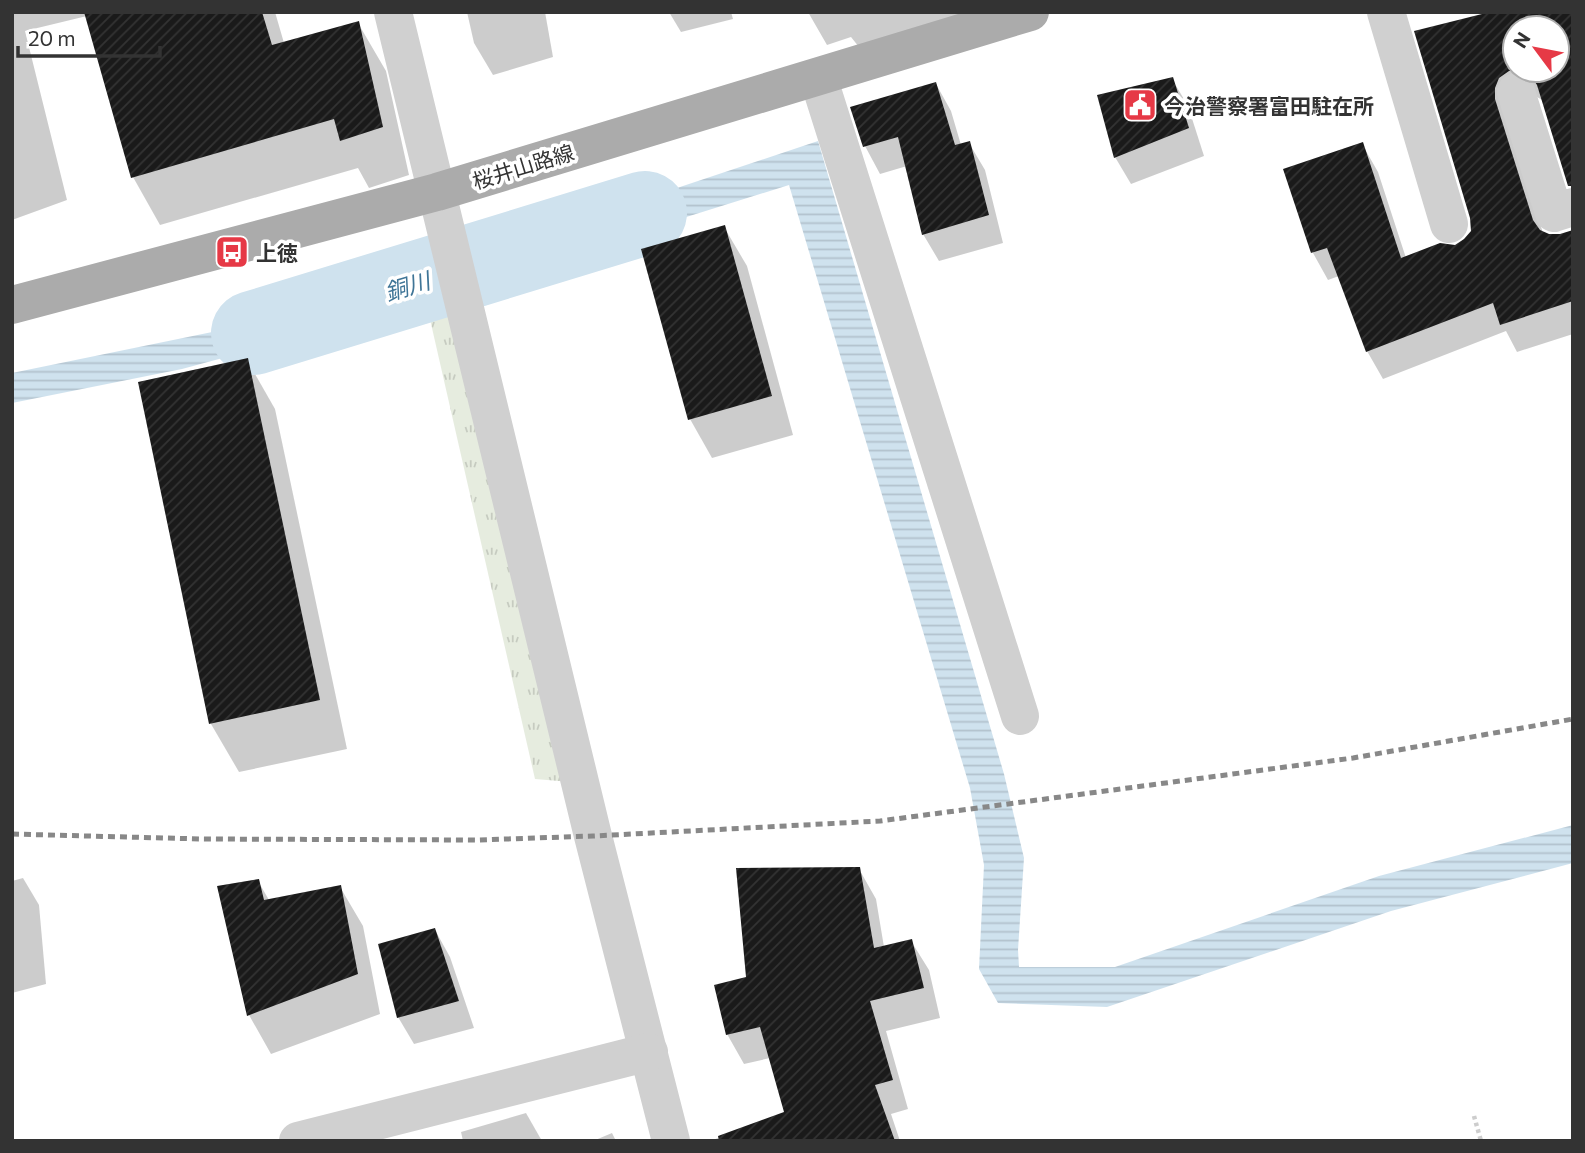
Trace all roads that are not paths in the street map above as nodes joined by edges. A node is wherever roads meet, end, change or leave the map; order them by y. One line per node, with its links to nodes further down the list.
1 (393, 12): 6 (street)
2 (1030, 12): 4 (main road, 桜井山路線)
3 (1386, 12): 8 (street)
4 (817, 76): 6 (main road, 桜井山路線); 10 (street)
5 (1516, 92): 7 (street)
6 (437, 192): 9 (main road, 桜井山路線); 11 (street)
7 (1573, 207)
8 (1449, 224)
9 (12, 305)
10 (1020, 716)
11 (649, 1052): 12 (street); 13 (street)
12 (298, 1141)
13 (671, 1141)

